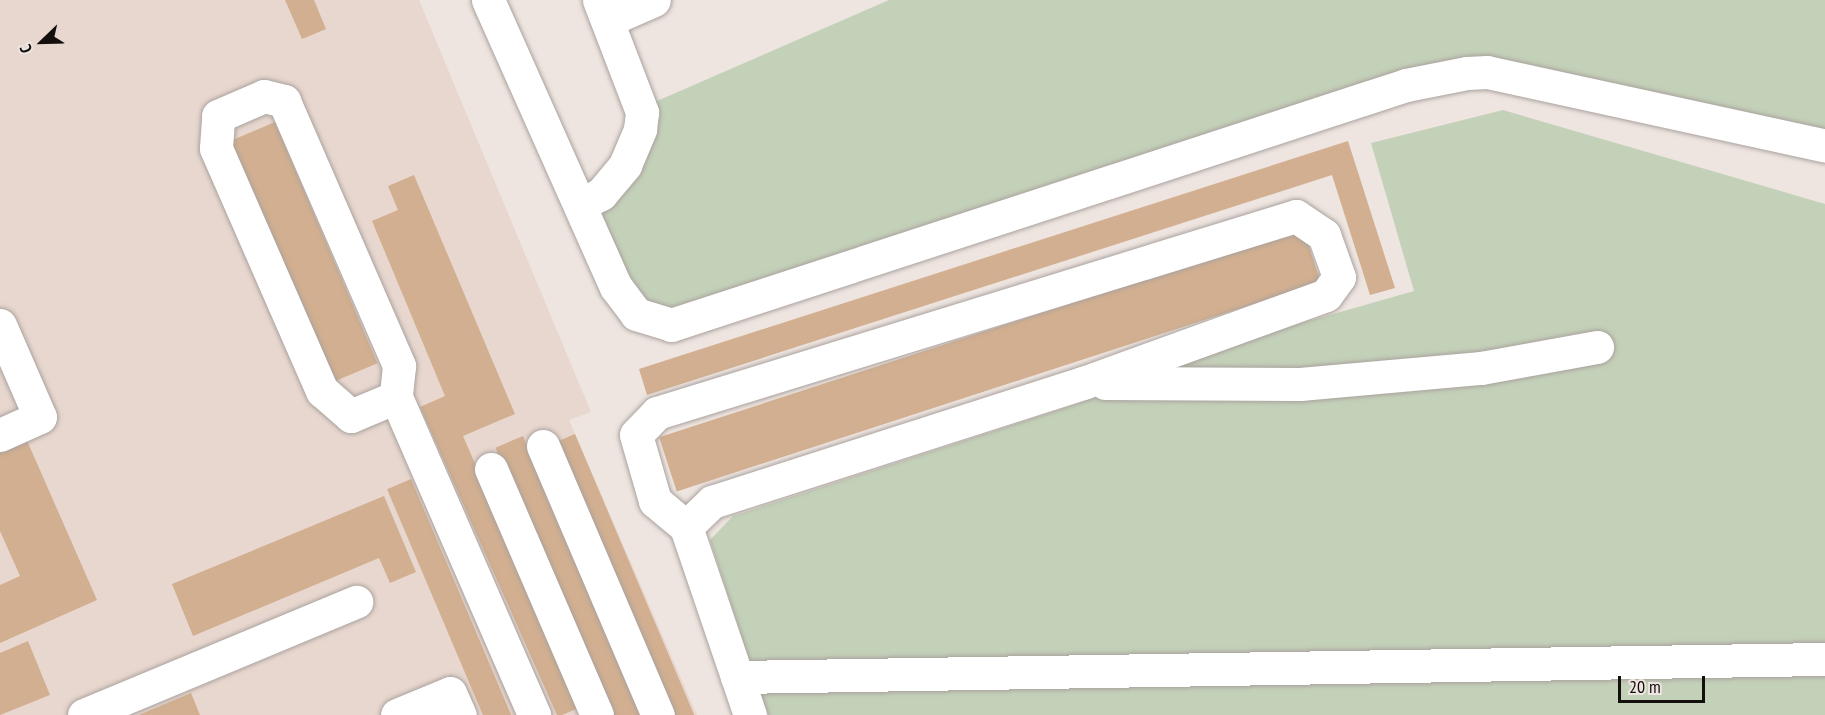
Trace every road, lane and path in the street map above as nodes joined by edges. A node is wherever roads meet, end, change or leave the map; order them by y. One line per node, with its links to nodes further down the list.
1 (488, 0): 5 (lane)
2 (654, 0): 3 (lane)
3 (603, 10): 5 (lane)
4 (1825, 146): 5 (lane)
5 (580, 205)
6 (0, 325): 10 (lane)
7 (1597, 348): 8 (lane)
8 (1083, 383): 13 (lane); 13 (lane)
9 (396, 397): 9 (lane); 20 (lane)
10 (0, 435)
11 (543, 446): 22 (lane)
12 (491, 469): 21 (lane)
13 (686, 527): 16 (lane)
14 (356, 602): 17 (lane)
15 (1825, 659): 16 (lane)
16 (737, 676): 23 (lane)
17 (84, 715)
18 (397, 715): 19 (lane)
19 (460, 715)
20 (534, 715)
21 (597, 715)
22 (658, 715)
23 (750, 715)

